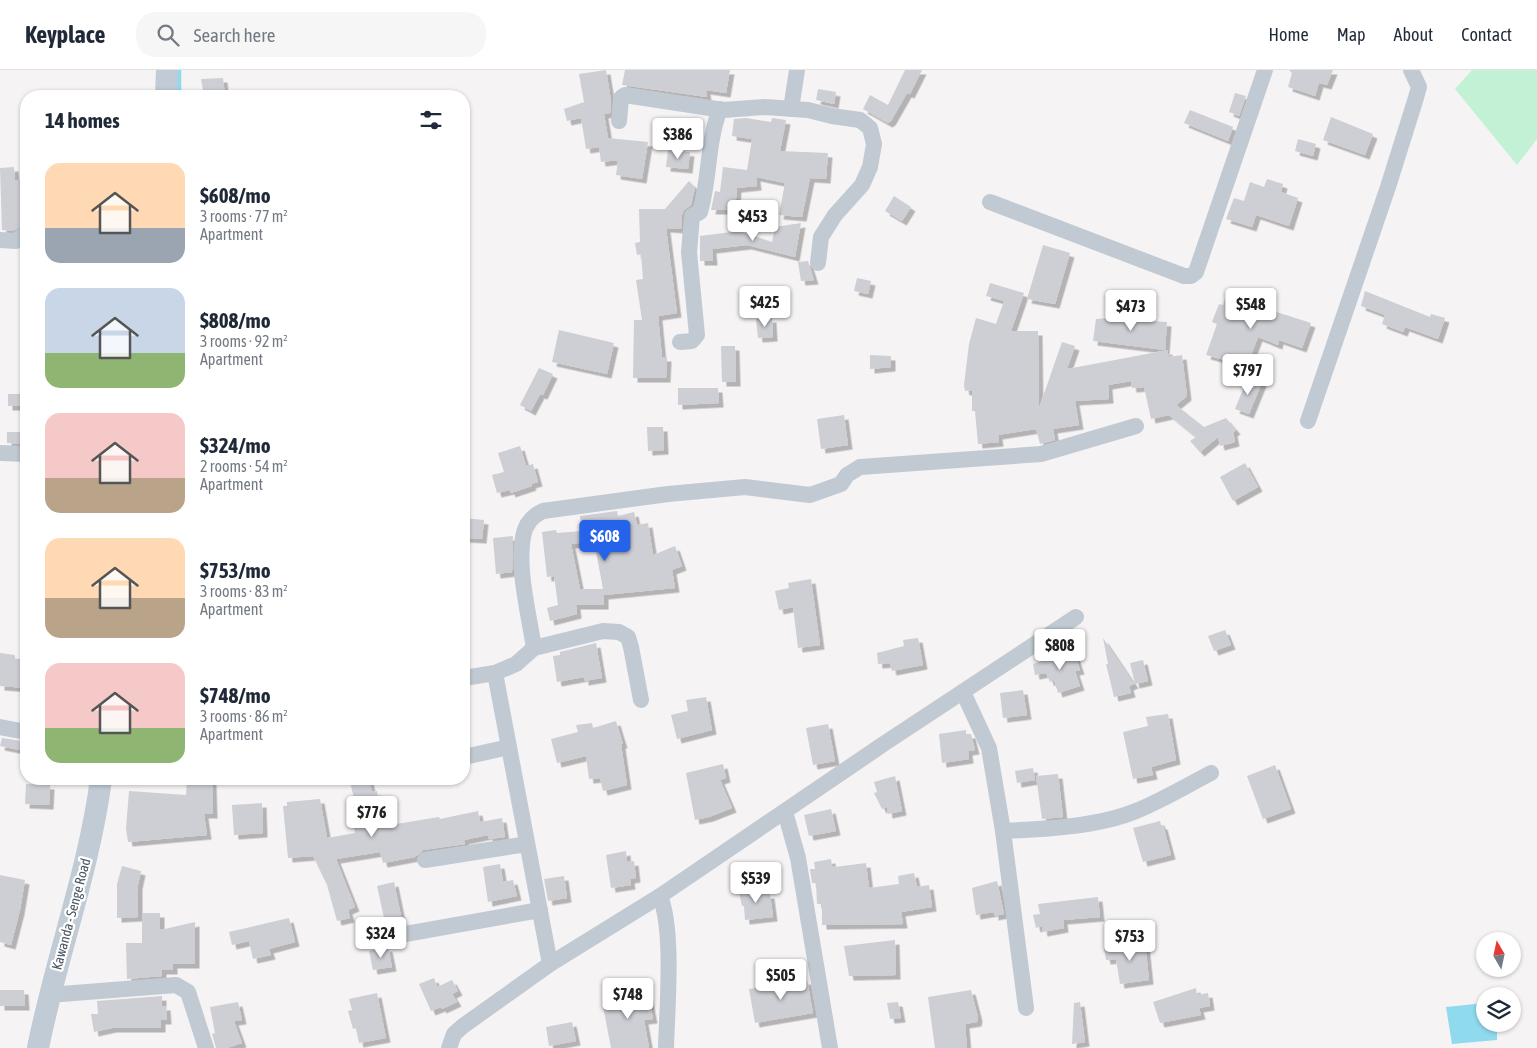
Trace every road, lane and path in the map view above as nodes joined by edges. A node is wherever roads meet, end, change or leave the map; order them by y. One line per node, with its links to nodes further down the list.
1 (167, 70): 5 (street)
2 (797, 70): 7 (street)
3 (1265, 70): 9 (street)
4 (1411, 70): 14 (street)
5 (166, 90)
6 (720, 109): 7 (street); 8 (street); 13 (street)
7 (791, 109): 12 (street)
8 (619, 121)
9 (990, 202)
10 (20, 238): 11 (street)
11 (0, 240)
12 (818, 263)
13 (680, 342)
14 (1308, 421)
15 (1136, 426): 19 (street)
16 (0, 453): 17 (street)
17 (20, 454)
18 (1076, 618): 22 (street)
19 (534, 648): 20 (street); 23 (street)
20 (495, 673): 21 (street); 26 (street)
21 (470, 677)
22 (962, 692): 30 (street); 31 (street)
23 (640, 700)
24 (0, 728): 25 (street)
25 (20, 731)
26 (509, 747): 27 (street); 32 (street)
27 (470, 756)
28 (1211, 773): 31 (street)
29 (100, 785): 38 (street, Kawanda - Senge Road)
30 (785, 812): 34 (street); 44 (street)
31 (1003, 831): 39 (street)
32 (527, 844): 33 (street); 35 (street)
33 (425, 860)
34 (660, 896): 37 (street); 43 (street)
35 (540, 910): 36 (street); 37 (street)
36 (366, 942)
37 (550, 964): 42 (street)
38 (49, 995): 40 (street, Kawanda - Senge Road); 41 (street)
39 (1026, 1008)
40 (38, 1048)
41 (206, 1048)
42 (449, 1048)
43 (666, 1048)
44 (830, 1048)

